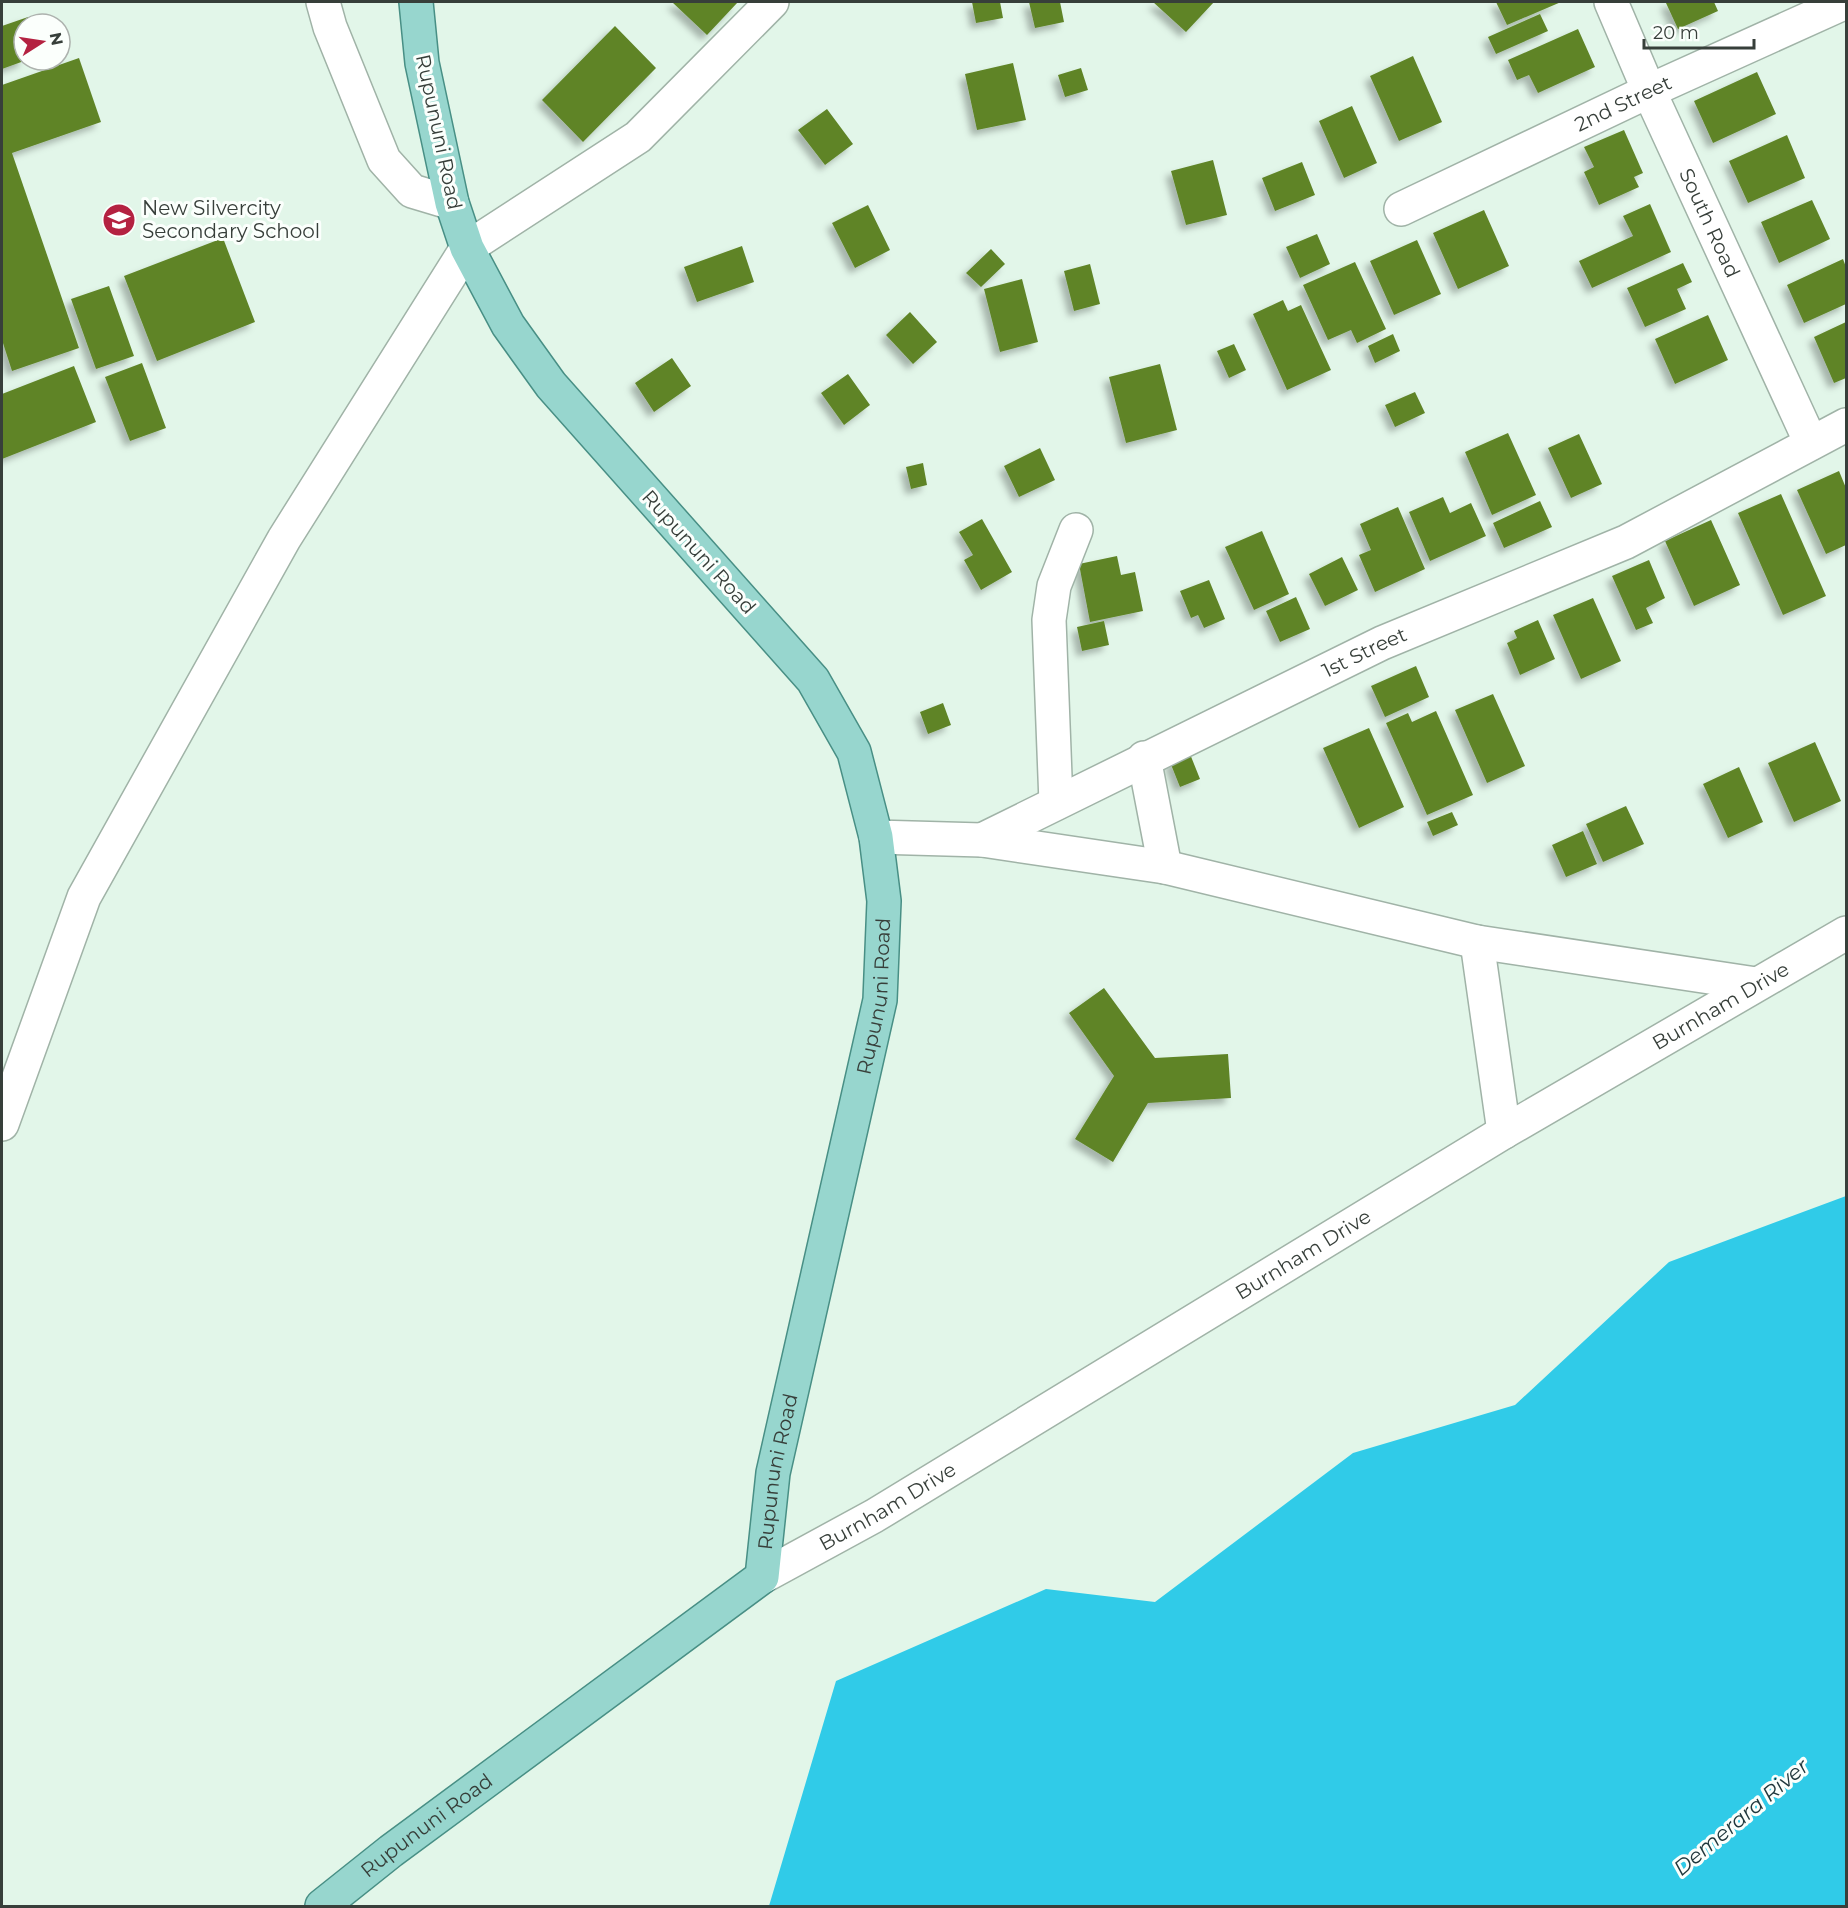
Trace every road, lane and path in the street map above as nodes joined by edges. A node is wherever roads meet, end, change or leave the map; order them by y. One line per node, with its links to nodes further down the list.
1 (323, 2): 7 (street)
2 (416, 2): 7 (main road, Rupununi Road)
3 (772, 2): 9 (street)
4 (1611, 2): 6 (street, South Road)
5 (1846, 3): 6 (street, 2nd Street)
6 (1649, 91): 8 (street, 2nd Street); 11 (street, South Road)
7 (452, 203): 9 (main road, Rupununi Road)
8 (1401, 209)
9 (467, 248): 15 (main road, Rupununi Road); 21 (street)
10 (1846, 425): 11 (street, 1st Street)
11 (1811, 442): 13 (street, 1st Street)
12 (1076, 530): 14 (street)
13 (1144, 758): 14 (street, 1st Street); 17 (street)
14 (1056, 802): 16 (street, 1st Street)
15 (876, 837): 16 (street, 1st Street); 23 (main road, Rupununi Road)
16 (982, 840): 17 (street)
17 (1165, 867): 19 (street)
18 (1846, 933): 20 (street, Burnham Drive)
19 (1477, 942): 20 (street); 22 (street)
20 (1756, 984): 22 (street, Burnham Drive)
21 (2, 1124)
22 (1504, 1132): 23 (street, Burnham Drive)
23 (762, 1576): 24 (main road, Rupununi Road)
24 (322, 1906)

